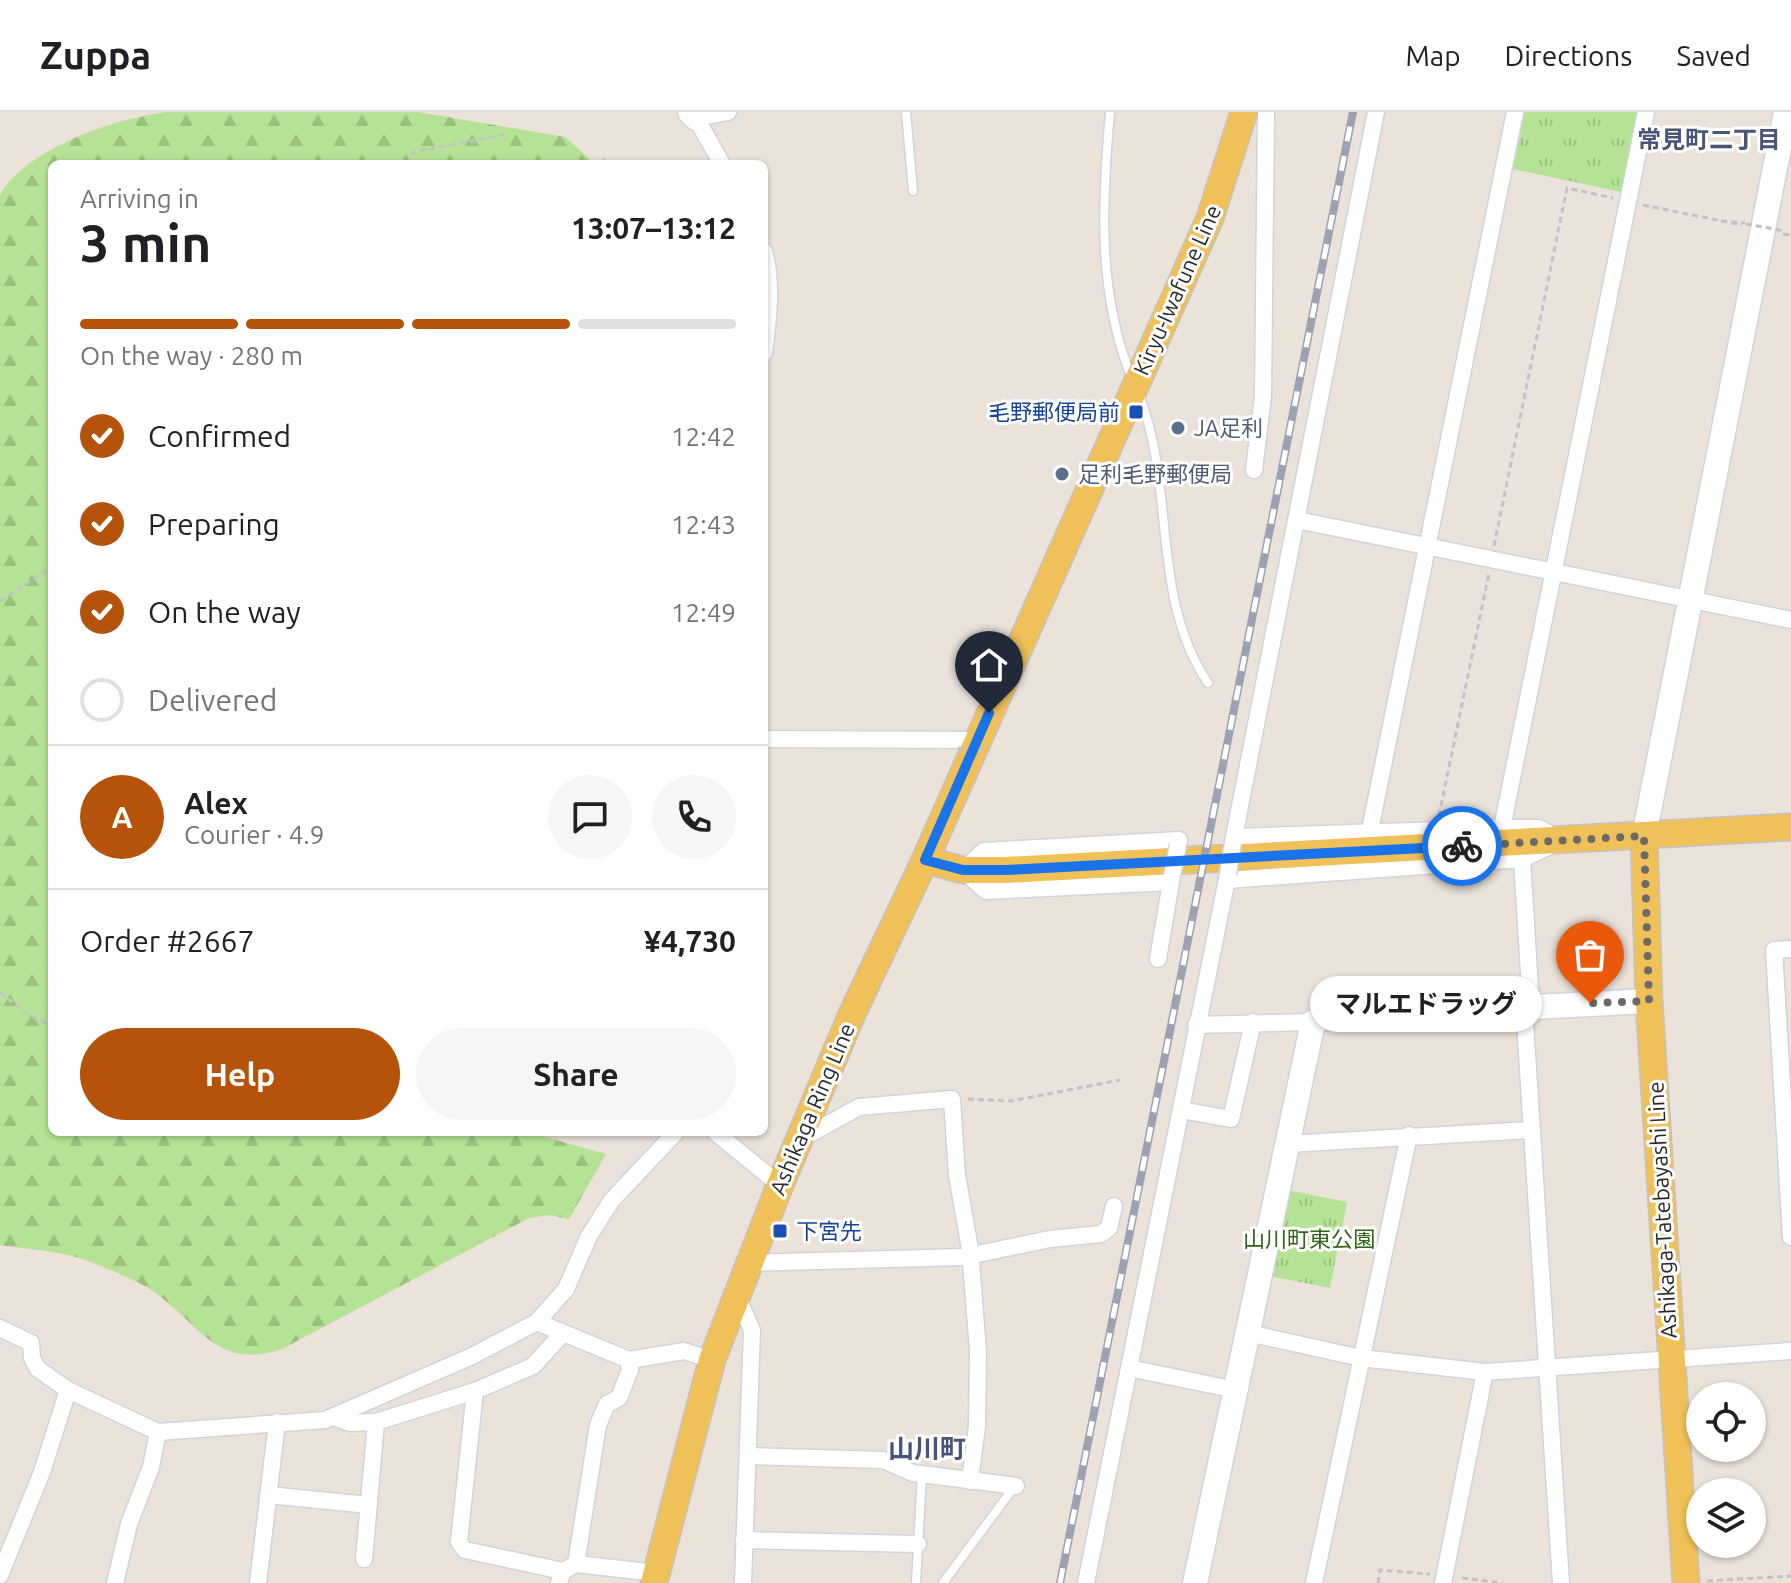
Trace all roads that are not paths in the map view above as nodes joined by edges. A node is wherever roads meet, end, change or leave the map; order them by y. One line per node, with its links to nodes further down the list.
1 (728, 112): 10 (street)
2 (906, 112): 12 (lane)
3 (1110, 112): 15 (lane)
4 (1244, 112): 15 (main road, Kiryu-Iwafune Line)
5 (1266, 112): 16 (street)
6 (1376, 112): 17 (street)
7 (1515, 112): 18 (street)
8 (1646, 112): 19 (street)
9 (1786, 112): 20 (street)
10 (693, 115): 11 (street)
11 (720, 160)
12 (913, 191)
13 (768, 302): 14 (street)
14 (768, 323)
15 (1135, 387): 22 (lane); 24 (main road, Kiryu-Iwafune Line)
16 (1254, 470)
17 (1297, 520): 18 (street); 28 (street)
18 (1429, 546): 19 (street); 26 (street)
19 (1552, 570): 20 (street); 29 (street)
20 (1690, 598): 21 (street); 27 (street)
21 (1791, 620)
22 (1208, 683)
23 (768, 739): 24 (street)
24 (973, 746): 30 (main road, Kiryu-Iwafune Line)
25 (1791, 827): 27 (main road)
26 (1370, 830): 28 (street); 29 (street)
27 (1644, 836): 29 (main road); 36 (main road, Ashikaga-Tatebayashi Line)
28 (1234, 840): 32 (street, bridge)
29 (1512, 844): 31 (main road); 32 (street); 37 (street)
30 (925, 860): 31 (main road); 46 (main road, Ashikaga Ring Line)
31 (963, 870): 33 (street); 33 (street, bridge)
32 (1228, 877): 40 (street)
33 (1171, 879): 35 (street)
34 (1791, 949): 50 (street)
35 (1158, 959)
36 (1649, 1001): 37 (street); 61 (main road, Ashikaga-Tatebayashi Line)
37 (1528, 1006): 39 (street); 42 (street)
38 (1253, 1022): 39 (street); 40 (street); 41 (street)
39 (1313, 1022): 47 (street)
40 (1196, 1025): 41 (street)
41 (1181, 1110): 64 (street)
42 (1531, 1130): 43 (street); 65 (street)
43 (1409, 1135): 47 (street); 60 (street)
44 (672, 1136): 55 (street)
45 (720, 1136): 48 (street)
46 (798, 1141): 48 (main road, Ashikaga Ring Line); 52 (street)
47 (1287, 1144): 58 (street)
48 (780, 1185): 53 (main road, Ashikaga Ring Line)
49 (1114, 1206): 52 (street)
50 (1791, 1222): 51 (street)
51 (1791, 1237)
52 (971, 1255): 53 (street); 76 (street)
53 (748, 1263): 54 (main road, Ashikaga Ring Line)
54 (736, 1294): 63 (main road, Ashikaga Ring Line); 74 (street)
55 (537, 1322): 57 (street); 70 (street)
56 (0, 1328): 67 (street)
57 (563, 1333): 62 (street); 69 (street)
58 (1248, 1333): 60 (street); 68 (street)
59 (1791, 1351): 61 (street)
60 (1361, 1358): 66 (street); 94 (street)
61 (1671, 1359): 65 (street); 86 (main road, Ashikaga-Tatebayashi Line)
62 (629, 1360): 63 (street); 83 (street)
63 (712, 1360): 85 (main road, Ashikaga Ring Line)
64 (1129, 1368): 68 (street); 92 (street)
65 (1547, 1368): 66 (street); 96 (street)
66 (1485, 1372): 95 (street)
67 (68, 1390): 73 (street); 84 (street)
68 (1236, 1390): 93 (street)
69 (475, 1391): 72 (street); 83 (street)
70 (334, 1417): 71 (street); 72 (street)
71 (277, 1422): 73 (street); 78 (street)
72 (376, 1422): 79 (street)
73 (158, 1432): 87 (street)
74 (748, 1456): 75 (street); 80 (street)
75 (922, 1474): 76 (street); 81 (lane)
76 (970, 1481): 77 (street)
77 (1016, 1486): 91 (lane)
78 (268, 1495): 79 (street); 88 (street)
79 (369, 1505): 82 (street)
80 (744, 1540): 81 (street); 89 (street)
81 (918, 1544): 90 (lane)
82 (364, 1559)
83 (566, 1572): 85 (street)
84 (0, 1575)
85 (656, 1578)
86 (1686, 1582)
87 (115, 1583)
88 (258, 1583)
89 (743, 1583)
90 (916, 1583)
91 (943, 1583)
92 (1086, 1583)
93 (1195, 1583)
94 (1314, 1583)
95 (1443, 1583)
96 (1561, 1583)

